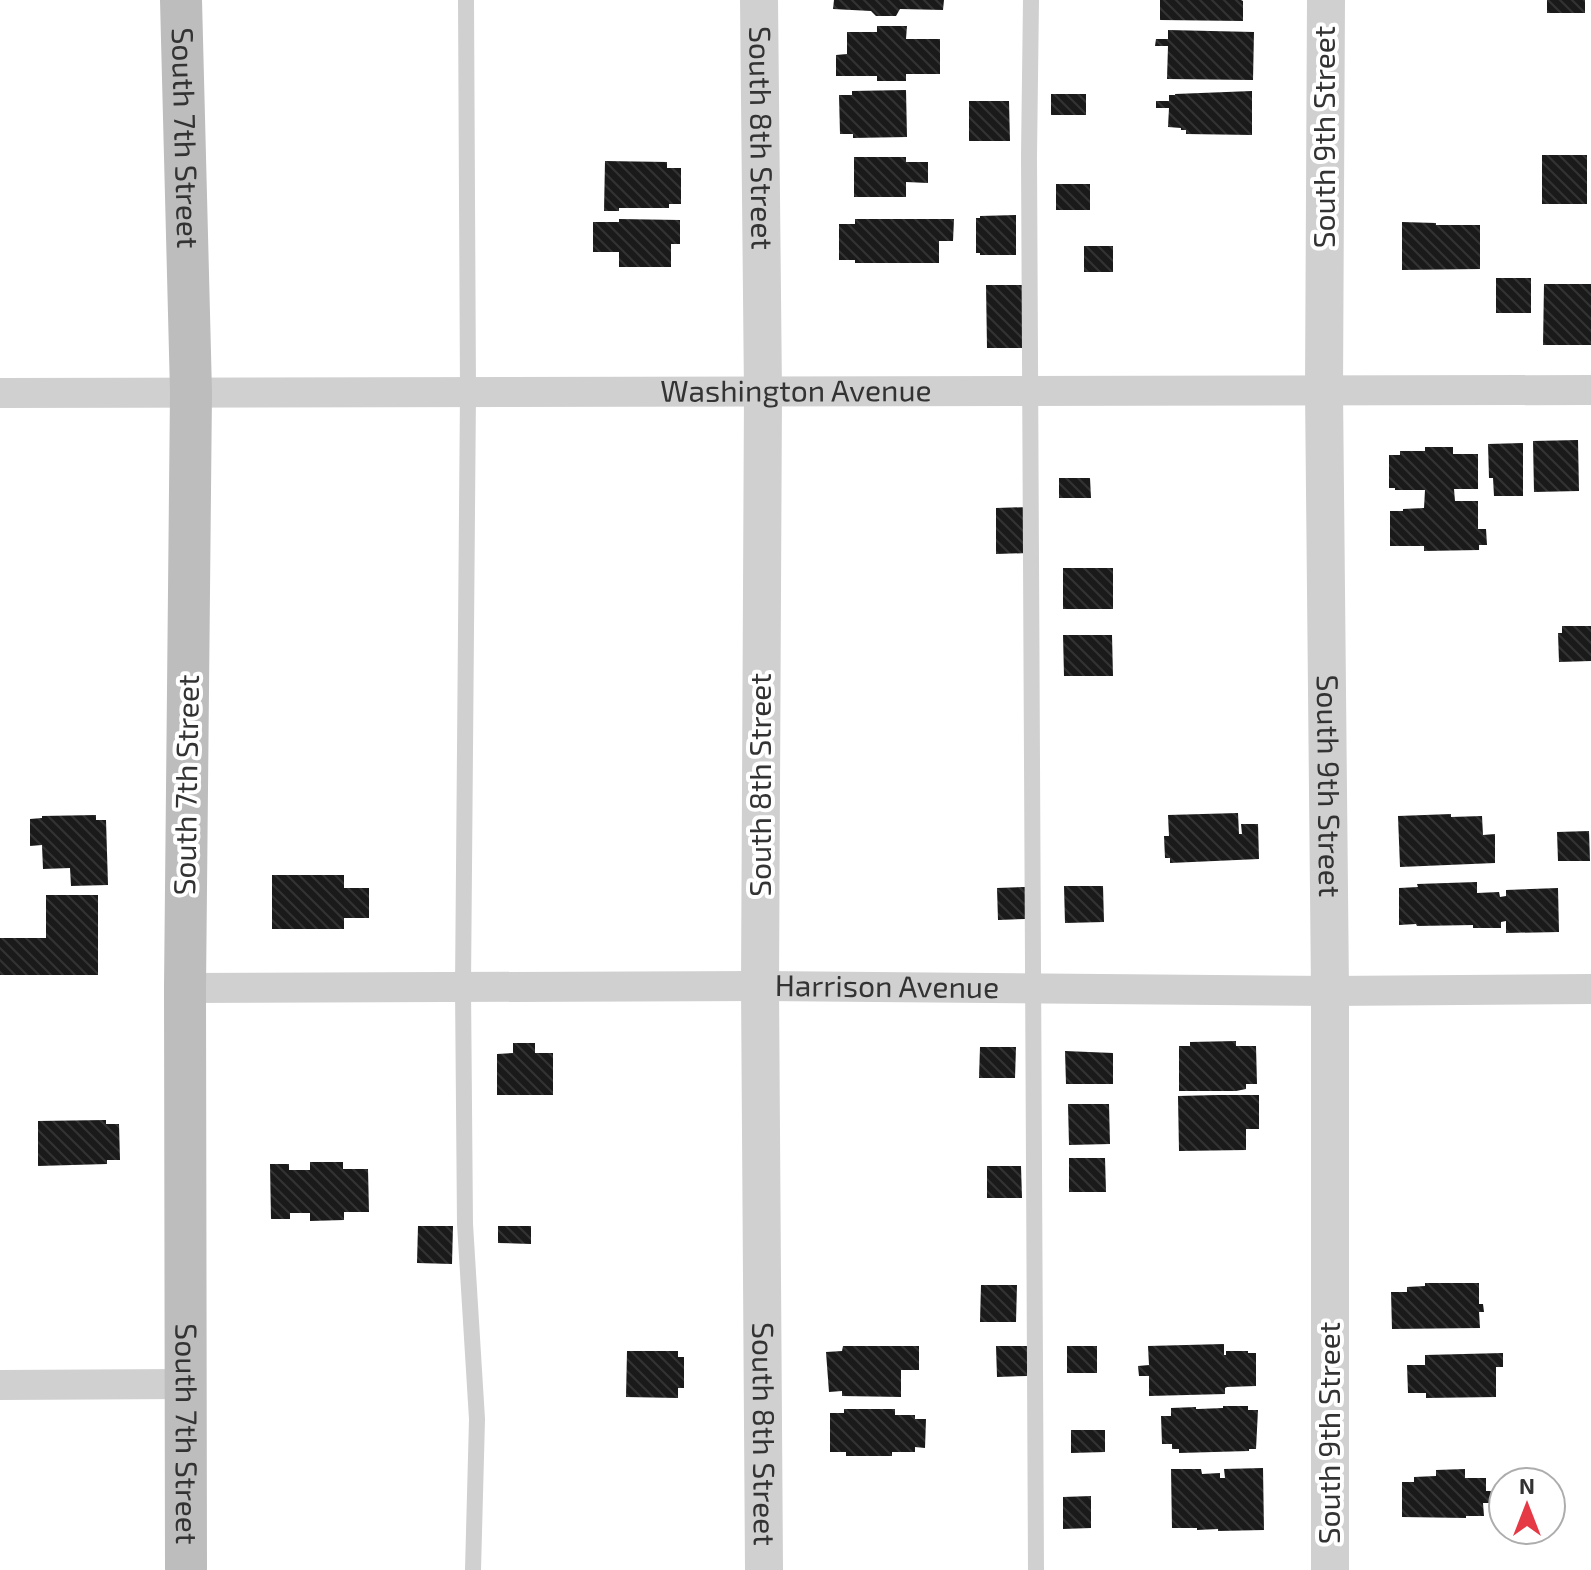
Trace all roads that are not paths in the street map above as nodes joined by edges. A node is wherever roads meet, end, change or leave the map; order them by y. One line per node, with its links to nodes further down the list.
1 (181, 0): 8 (main road, South 7th Street)
2 (466, 0): 9 (lane)
3 (759, 0): 12 (street, South 8th Street)
4 (1031, 0): 10 (lane)
5 (1326, 0): 6 (street, South 9th Street)
6 (1324, 390): 7 (street, Washington Avenue); 10 (street, Washington Avenue); 18 (street, South 9th Street)
7 (1591, 390)
8 (191, 392): 9 (street, Washington Avenue); 11 (street, Washington Avenue); 16 (main road, South 7th Street)
9 (468, 392): 12 (street, Washington Avenue); 14 (lane)
10 (1031, 392): 12 (street, Washington Avenue); 15 (lane)
11 (0, 393)
12 (763, 393): 13 (street, South 8th Street)
13 (760, 986): 14 (street, Harrison Avenue); 15 (street, Harrison Avenue); 23 (street, South 8th Street)
14 (463, 987): 16 (street, Harrison Avenue); 22 (lane)
15 (1033, 987): 18 (street, Harrison Avenue); 24 (lane)
16 (185, 988): 19 (main road, South 7th Street)
17 (1591, 989): 18 (street, Harrison Avenue)
18 (1330, 991): 25 (street, South 9th Street)
19 (185, 1384): 20 (street); 21 (main road, South 7th Street)
20 (0, 1385)
21 (186, 1570)
22 (473, 1570)
23 (764, 1570)
24 (1036, 1570)
25 (1330, 1570)

